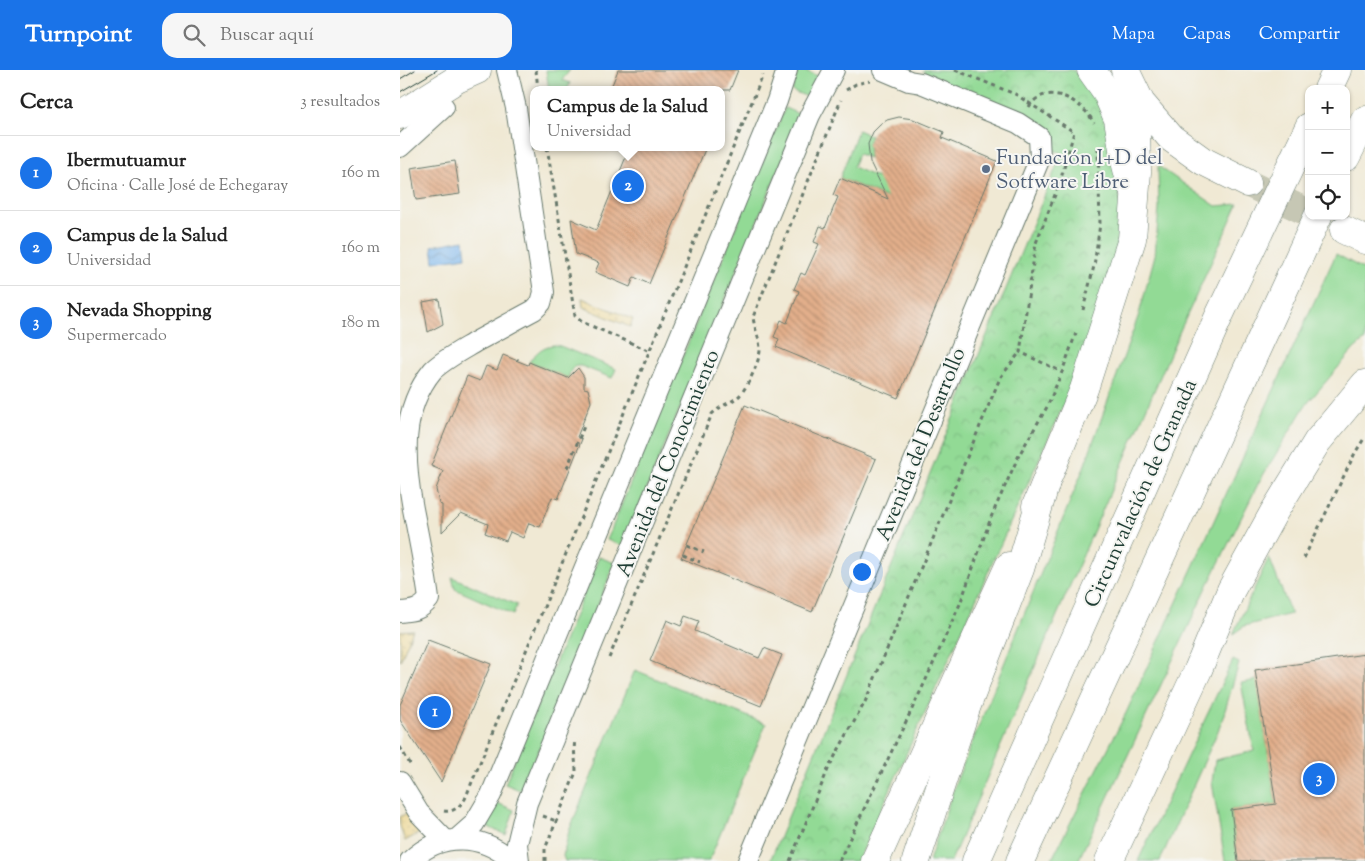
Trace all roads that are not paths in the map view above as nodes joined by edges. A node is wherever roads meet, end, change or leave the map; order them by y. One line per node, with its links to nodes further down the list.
1 (477, 70): 12 (main road)
2 (507, 70): 22 (street)
3 (787, 70): 24 (street, Avenida del Conocimiento)
4 (834, 70): 27 (street, Avenida del Conocimiento)
5 (1093, 70): 10 (main road); 18 (main road)
6 (1337, 70): 9 (main road)
7 (879, 75): 8 (street)
8 (917, 76): 28 (street, Avenida del Desarrollo)
9 (1330, 85)
10 (1133, 88): 17 (main road); 18 (main road)
11 (444, 107): 15 (street)
12 (400, 115)
13 (1365, 120): 16 (main road)
14 (1308, 130): 31 (main road, Circunvalación de Granada)
15 (400, 147)
16 (1350, 149)
17 (1247, 183)
18 (1135, 201): 21 (main road)
19 (1316, 220): 32 (main road, Circunvalación de Granada)
20 (1365, 384): 33 (main road)
21 (1045, 485): 29 (main road); 30 (main road)
22 (400, 612)
23 (407, 776): 24 (street)
24 (451, 840): 25 (street); 26 (street)
25 (410, 861)
26 (512, 861)
27 (520, 861)
28 (748, 861)
29 (875, 861)
30 (916, 861)
31 (976, 861)
32 (1020, 861)
33 (1109, 861)

